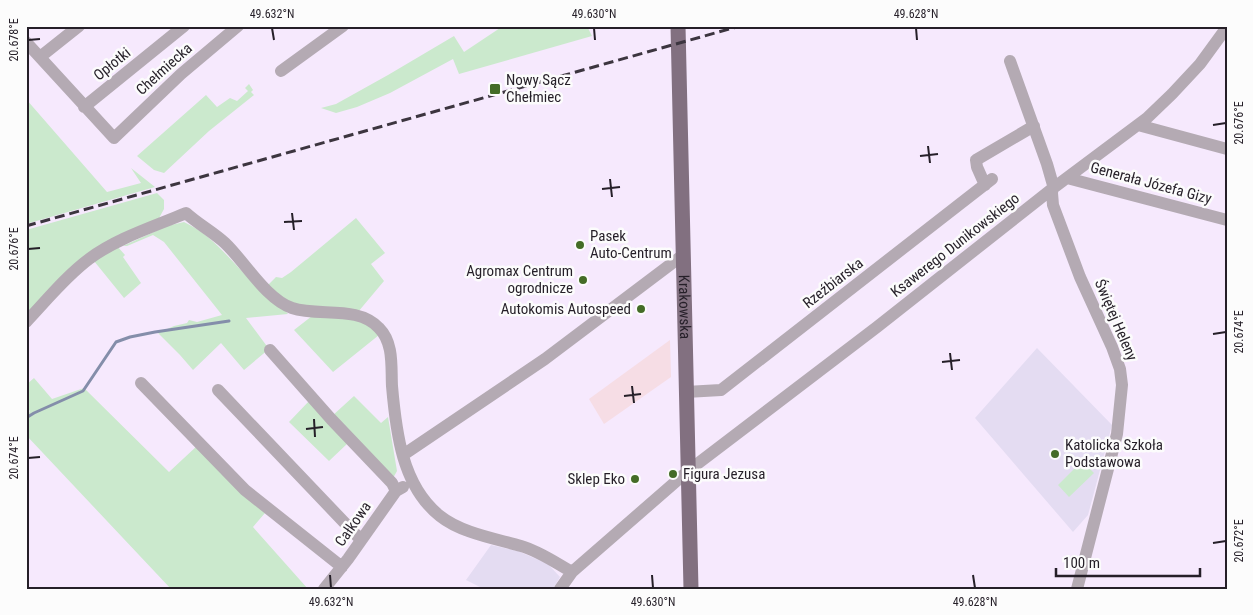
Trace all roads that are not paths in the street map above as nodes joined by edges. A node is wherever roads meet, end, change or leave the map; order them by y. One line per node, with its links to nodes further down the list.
1 (79, 26): 8 (street)
2 (184, 26): 11 (street, Opłotki)
3 (238, 26): 11 (street, Chełmiecka)
4 (342, 26): 10 (street)
5 (678, 26): 18 (main road, Krakowska)
6 (1227, 27): 12 (street, Ksawerego Dunikowskiego)
7 (26, 42): 8 (street)
8 (40, 57): 11 (street)
9 (1010, 61): 13 (street, Świętej Heleny)
10 (281, 72)
11 (84, 108)
12 (1138, 125): 14 (street); 15 (street, Ksawerego Dunikowskiego)
13 (1034, 126): 16 (street, Świętej Heleny); 23 (street, Rzeźbiarska)
14 (1227, 149)
15 (1068, 178): 16 (street, Ksawerego Dunikowskiego); 17 (street, Generała Józefa Gizy)
16 (1052, 189): 25 (street, Ksawerego Dunikowskiego); 34 (street, Świętej Heleny)
17 (1227, 220)
18 (683, 256): 23 (main road, Krakowska); 24 (street)
19 (26, 322): 24 (street)
20 (270, 350): 27 (street)
21 (141, 383): 29 (street)
22 (218, 390): 28 (street)
23 (686, 392): 25 (main road, Krakowska)
24 (403, 455): 26 (street)
25 (688, 471): 30 (street, Ksawerego Dunikowskiego); 33 (main road, Krakowska)
26 (412, 483): 27 (street, Całkowa); 30 (street)
27 (396, 491): 28 (street, Całkowa)
28 (361, 540): 29 (street, Całkowa)
29 (342, 567): 31 (street, Całkowa)
30 (572, 572): 32 (street, Ksawerego Dunikowskiego)
31 (324, 589)
32 (560, 589)
33 (691, 589)
34 (1077, 589)

